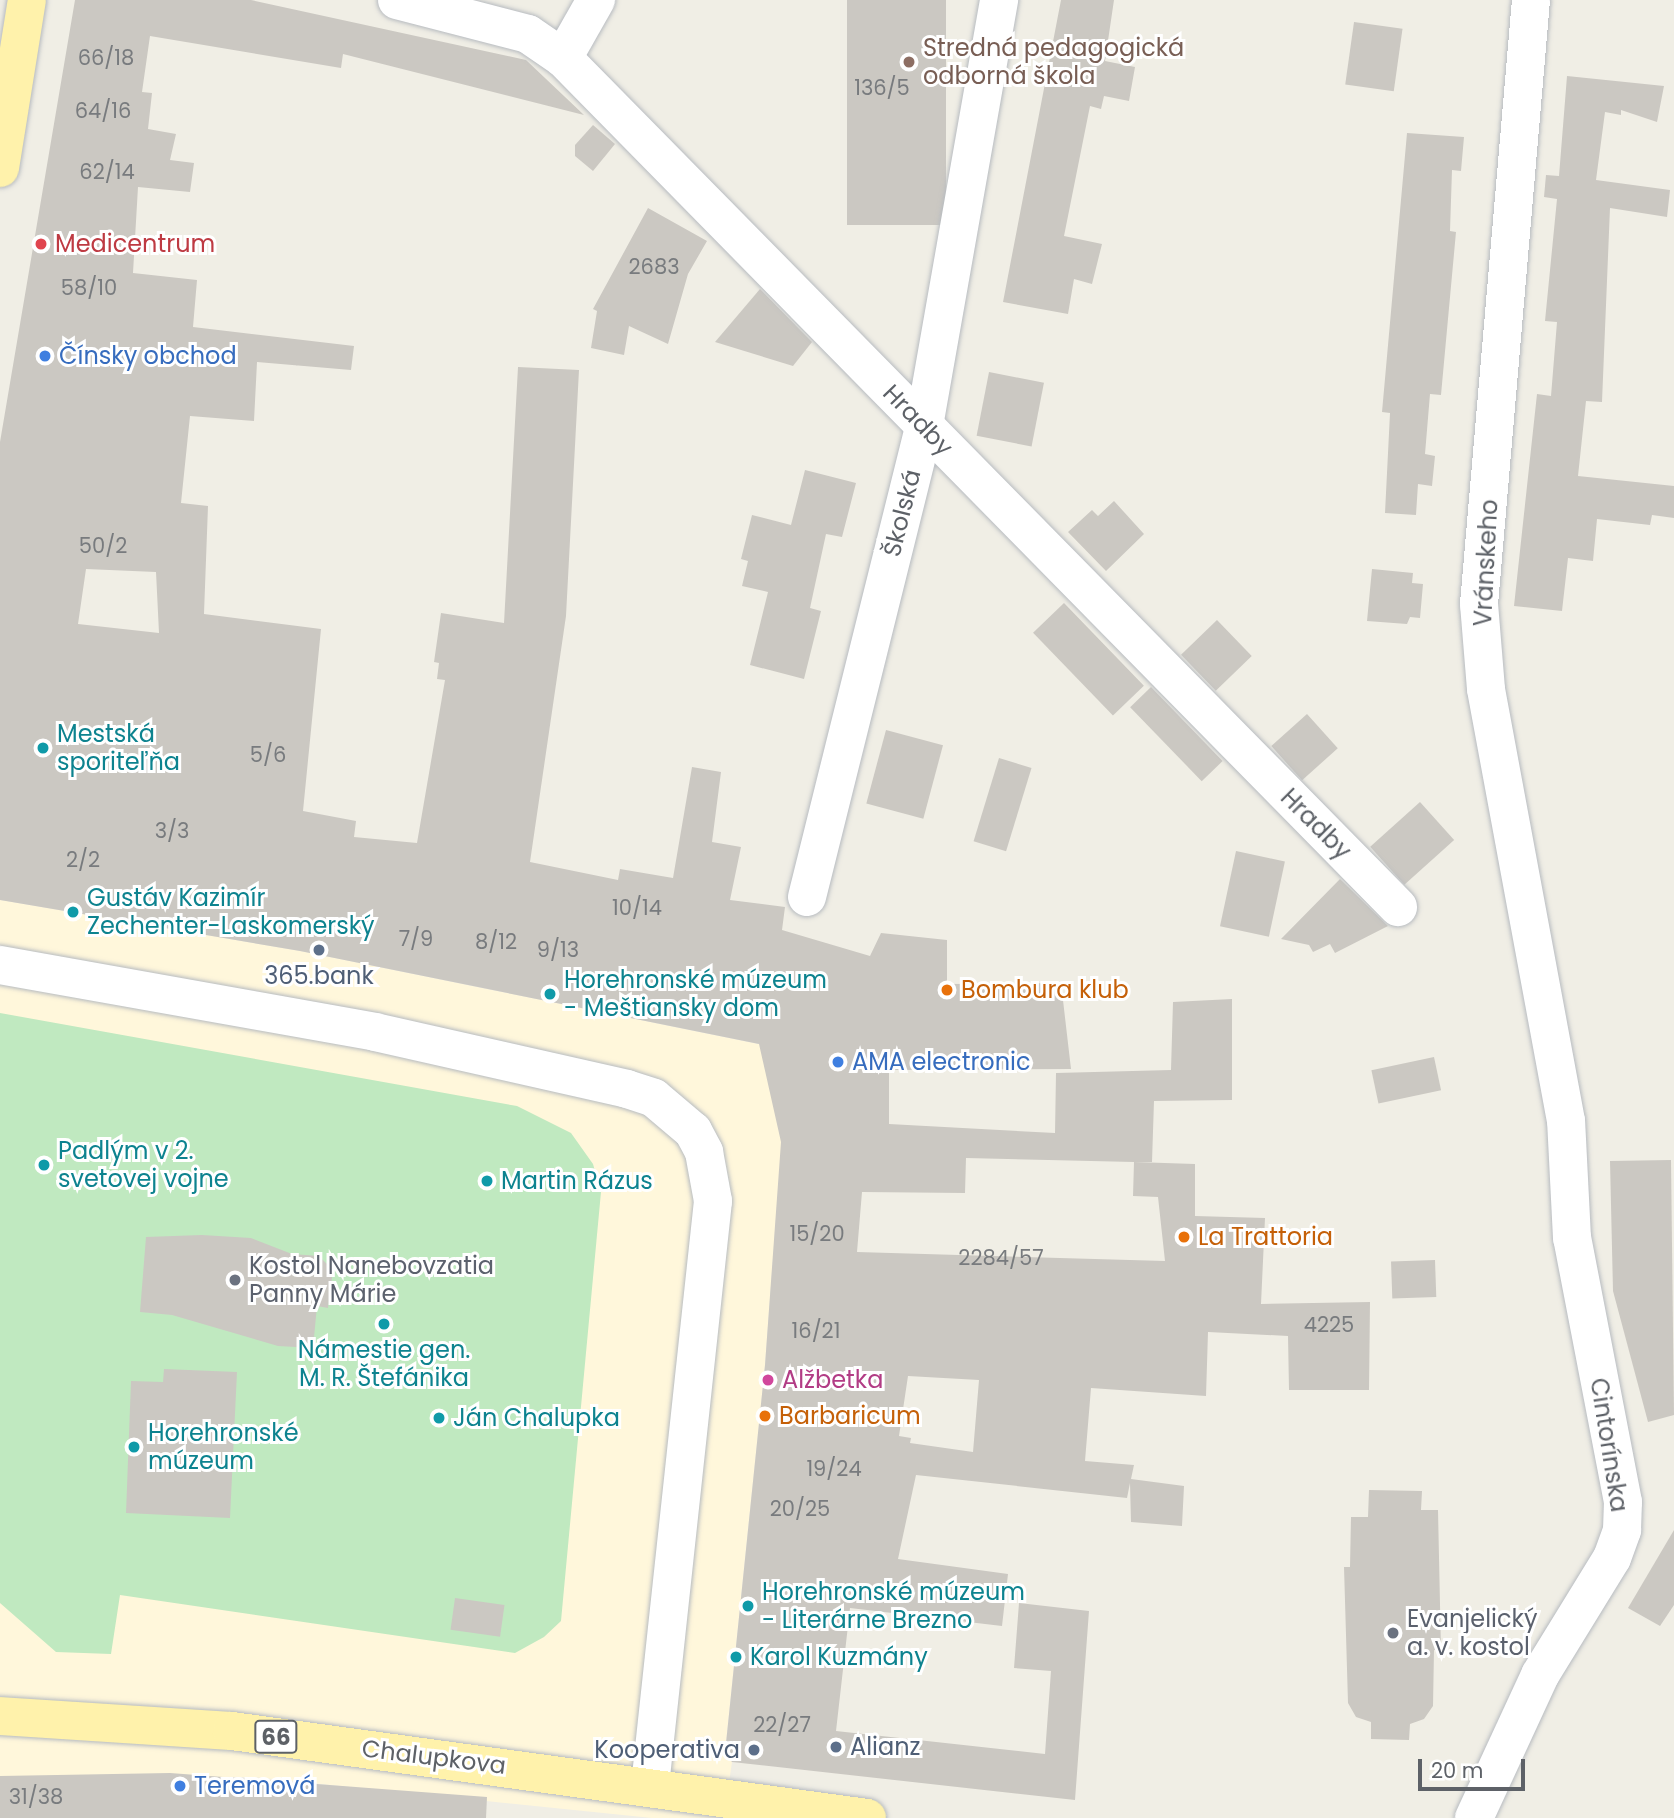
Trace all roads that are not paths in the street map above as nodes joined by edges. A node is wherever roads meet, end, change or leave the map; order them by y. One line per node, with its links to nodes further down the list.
1 (27, 0): 7 (main road)
2 (397, 0): 6 (street, Hradby)
3 (596, 0): 6 (street)
4 (999, 0): 8 (street, Školská)
5 (1531, 0): 12 (street, Vránskeho)
6 (563, 58): 8 (street, Hradby)
7 (0, 168)
8 (923, 426): 9 (street, Školská); 10 (street, Hradby)
9 (807, 898)
10 (1398, 907)
11 (0, 965): 14 (street)
12 (1566, 1121): 16 (street, Cintorínska)
13 (0, 1716): 14 (main road, Chalupkova / 66)
14 (650, 1786): 15 (main road, Chalupkova / 66)
15 (867, 1818)
16 (1474, 1818)

